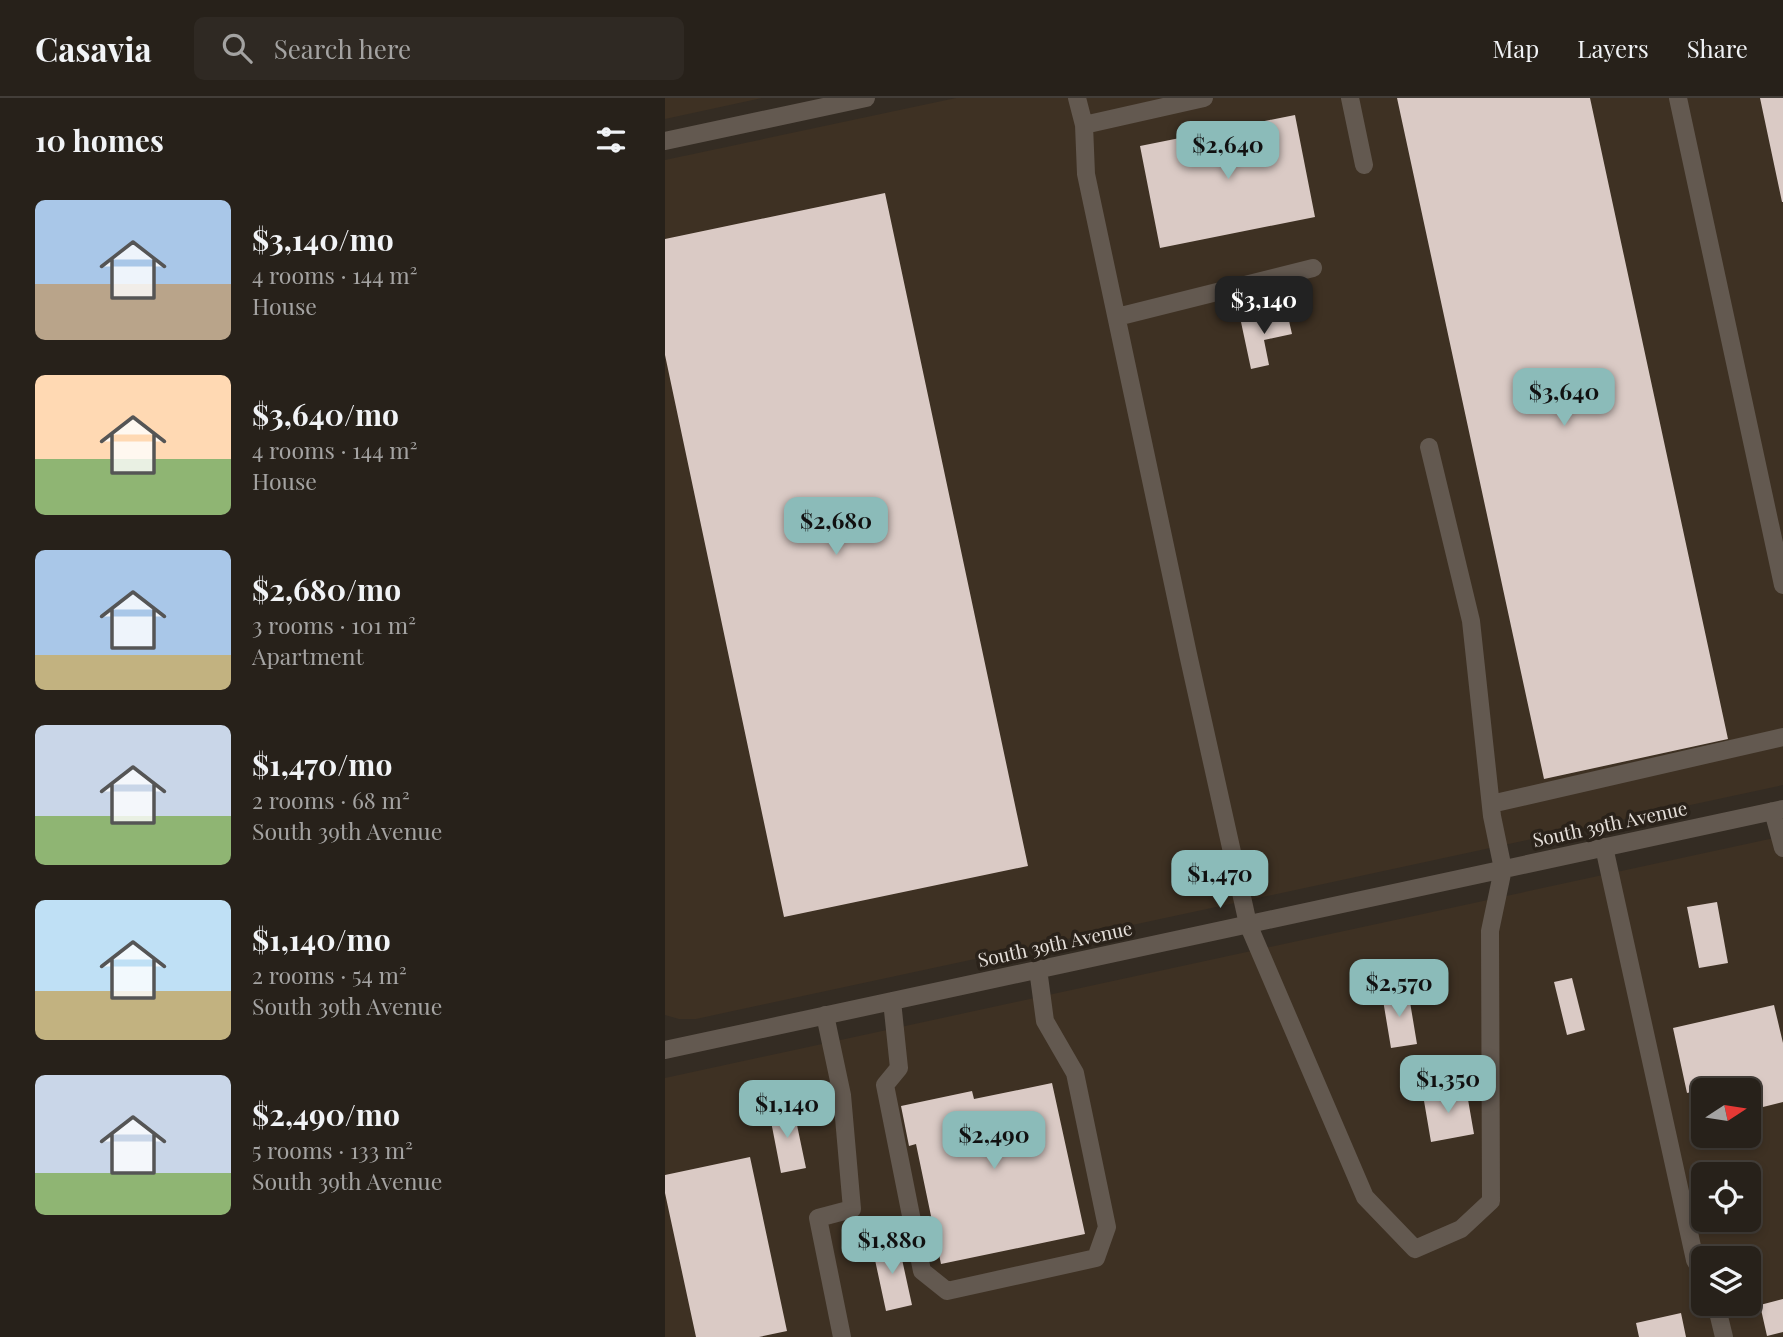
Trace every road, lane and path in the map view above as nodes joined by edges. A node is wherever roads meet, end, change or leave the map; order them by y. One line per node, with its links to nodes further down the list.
1 (866, 98): 6 (street)
2 (1077, 98): 7 (street)
3 (1204, 98): 7 (street)
4 (1350, 98): 9 (street)
5 (1678, 98): 13 (street)
6 (831, 102): 8 (street)
7 (1084, 125): 11 (street)
8 (665, 141)
9 (1364, 165)
10 (1313, 268): 11 (street)
11 (1117, 317): 20 (street)
12 (1429, 447): 15 (street)
13 (1783, 585)
14 (1783, 737): 15 (street)
15 (1491, 804): 19 (street)
16 (1778, 810): 17 (street, South 39th Avenue); 18 (street)
17 (1604, 847): 19 (street, South 39th Avenue); 25 (street)
18 (1783, 848)
19 (1503, 869): 20 (street, South 39th Avenue); 20 (street)
20 (1248, 924): 21 (street, South 39th Avenue)
21 (1038, 969): 22 (street, South 39th Avenue); 22 (street)
22 (892, 1001): 23 (street, South 39th Avenue)
23 (825, 1015): 24 (street, South 39th Avenue); 27 (street)
24 (665, 1049)
25 (1692, 1246)
26 (1719, 1316): 28 (street)
27 (842, 1337)
28 (1724, 1337)

